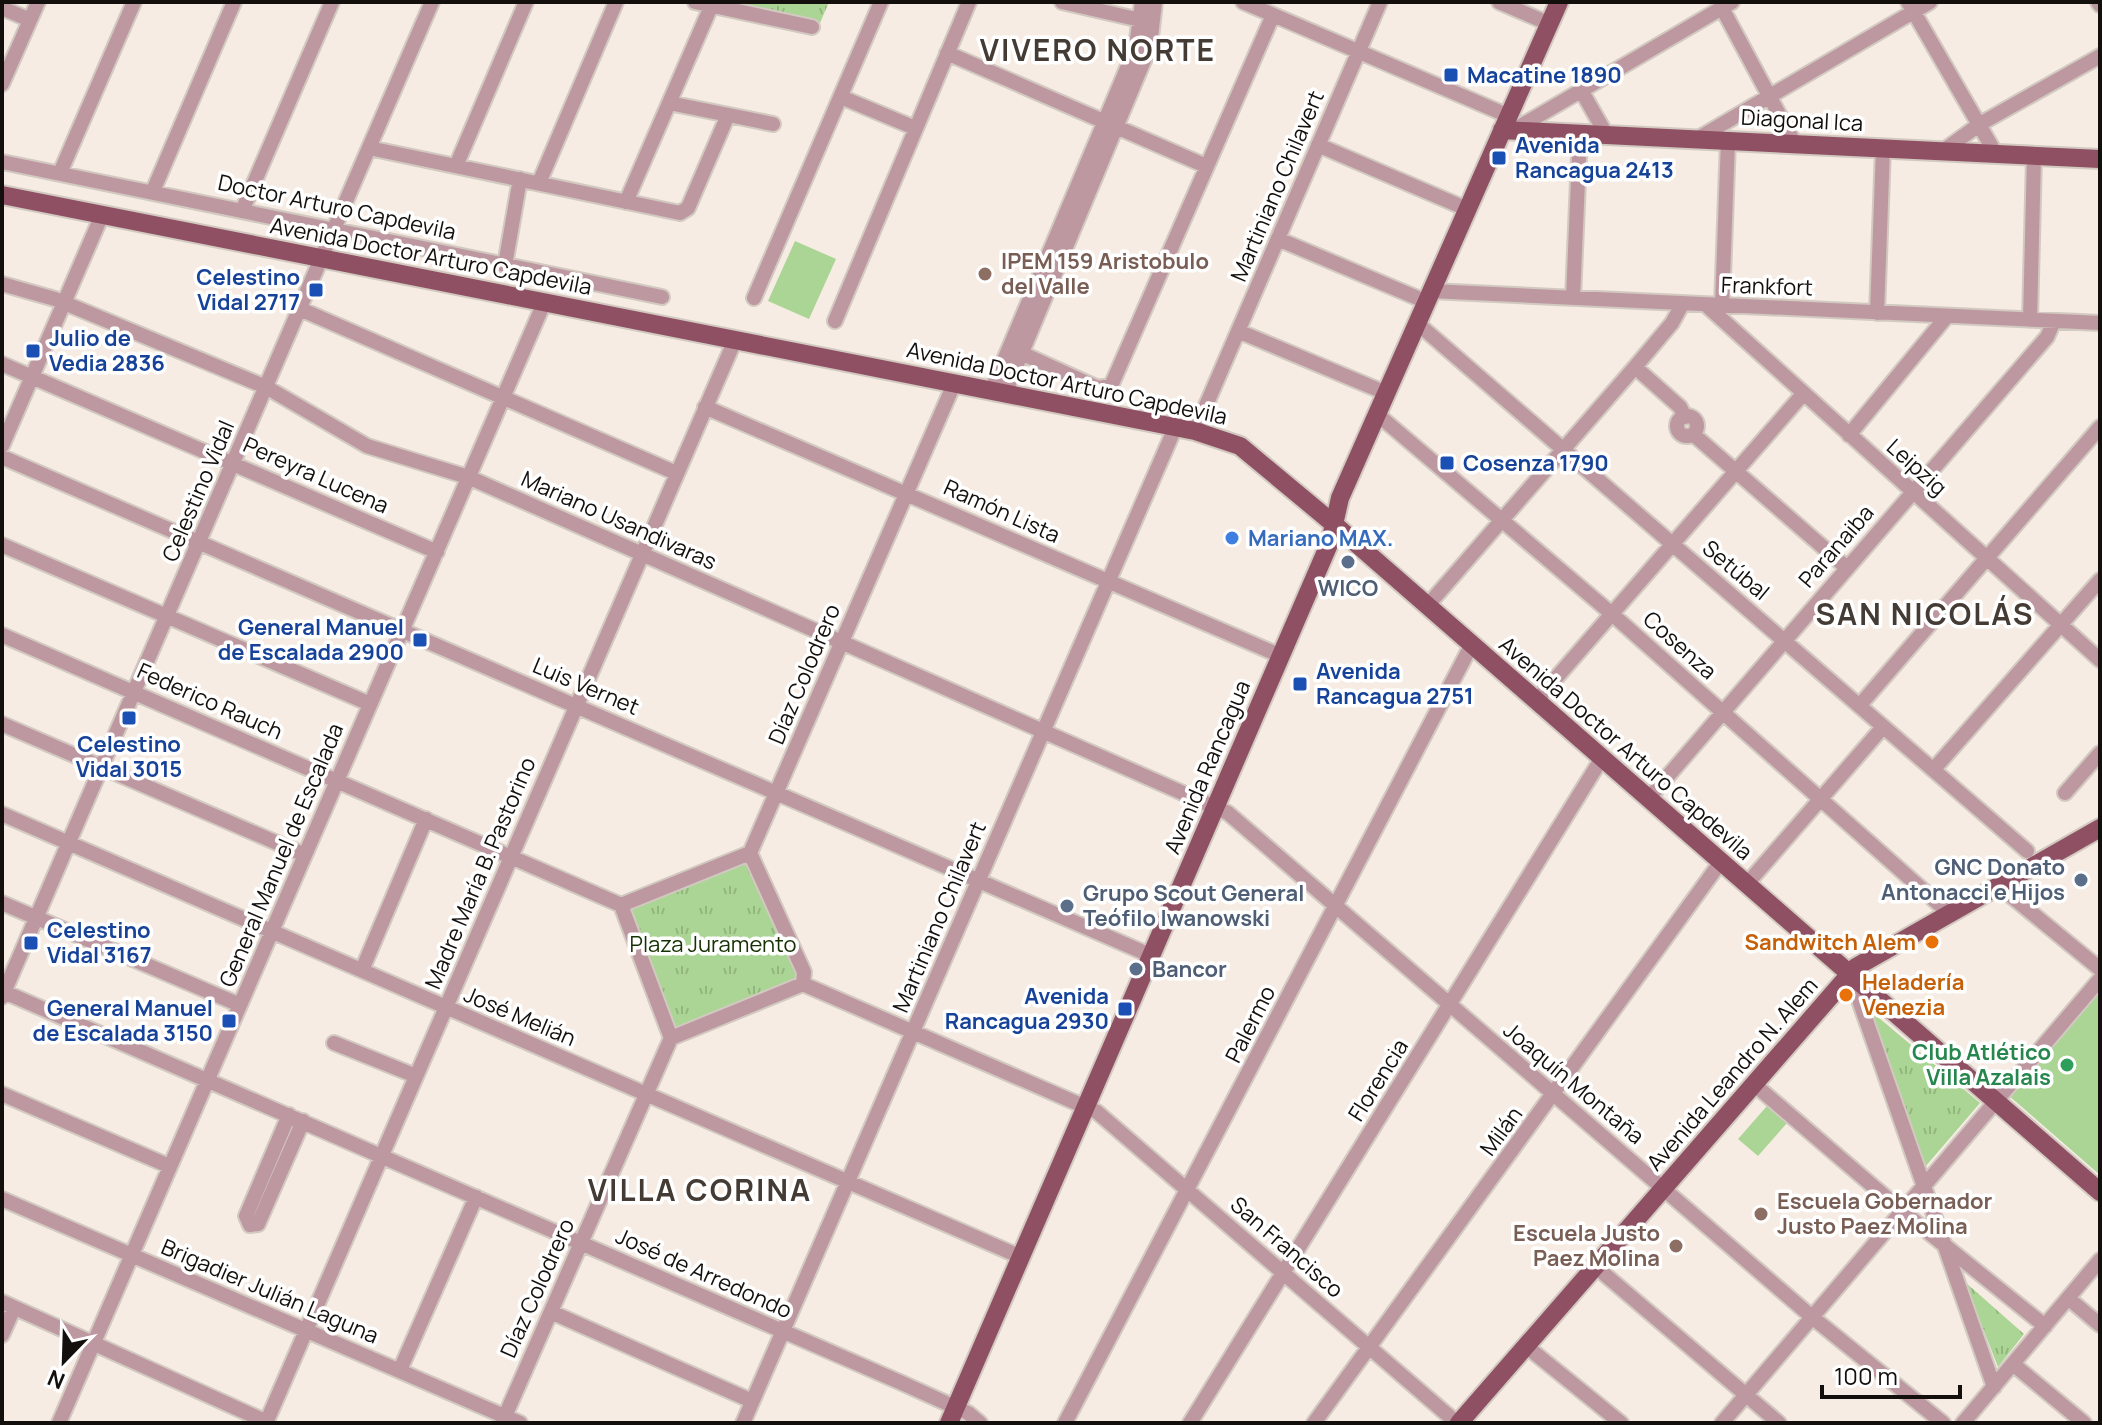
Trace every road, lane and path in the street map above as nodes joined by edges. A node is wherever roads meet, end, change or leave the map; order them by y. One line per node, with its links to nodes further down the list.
1 (38, 2): 24 (street)
2 (134, 2): 57 (street)
3 (234, 2): 60 (street)
4 (332, 2): 64 (street)
5 (432, 2): 48 (street, Celestino Vidal)
6 (526, 2): 55 (street)
7 (616, 2): 59 (street)
8 (695, 2): 19 (street)
9 (881, 2): 34 (street)
10 (969, 2): 29 (street)
11 (1062, 2): 25 (street)
12 (1142, 2): 25 (street)
13 (1155, 2): 25 (street)
14 (1243, 2): 23 (street)
15 (1380, 2): 28 (street, Martiniano Chilavert)
16 (1499, 2): 26 (street)
17 (1559, 2): 26 (main road, Avenida Rancagua)
18 (1930, 2): 21 (street)
19 (714, 3): 27 (street); 35 (street)
20 (1721, 6): 32 (street); 33 (street)
21 (1911, 7): 33 (street); 39 (street)
22 (2, 8): 24 (street)
23 (1273, 15): 28 (street); 56 (street)
24 (30, 20): 31 (street)
25 (1147, 21): 38 (street)
26 (1550, 24): 40 (main road, Avenida Rancagua)
27 (812, 27)
28 (1358, 52): 40 (street); 47 (street, Martiniano Chilavert)
29 (947, 53): 38 (street); 41 (street)
30 (2100, 56): 39 (street)
31 (2, 84)
32 (1581, 90): 40 (street); 43 (street)
33 (1769, 95): 44 (street); 46 (street)
34 (841, 97): 41 (street); 73 (street)
35 (669, 103): 36 (street); 62 (street)
36 (728, 115): 37 (street); 62 (street)
37 (773, 124)
38 (1109, 124): 56 (street); 90 (street)
39 (1980, 124): 50 (street); 51 (street)
40 (1509, 125): 42 (main road, Diagonal Ica); 63 (main road, Avenida Rancagua)
41 (915, 128): 84 (street)
42 (1580, 133): 43 (main road, Diagonal Ica); 74 (street)
43 (1606, 134): 44 (main road, Diagonal Ica)
44 (1697, 139): 45 (main road, Diagonal Ica)
45 (1728, 140): 46 (main road, Diagonal Ica); 79 (street)
46 (1795, 144): 49 (main road, Diagonal Ica)
47 (1318, 145): 63 (street); 67 (street, Martiniano Chilavert)
48 (369, 148): 55 (street); 66 (street, Celestino Vidal)
49 (1883, 148): 50 (main road, Diagonal Ica); 81 (street)
50 (1943, 151): 51 (main road, Diagonal Ica)
51 (1996, 154): 52 (main road, Diagonal Ica)
52 (2034, 156): 53 (main road, Diagonal Ica); 83 (street)
53 (2100, 159)
54 (2, 162): 57 (street, Doctor Arturo Capdevila)
55 (456, 166): 58 (street)
56 (1206, 166): 90 (street)
57 (60, 173): 60 (street, Doctor Arturo Capdevila)
58 (520, 179): 59 (street); 69 (street)
59 (539, 183): 62 (street)
60 (153, 191): 64 (street, Doctor Arturo Capdevila)
61 (2, 195): 65 (main road, Avenida Doctor Arturo Capdevila)
62 (626, 202)
63 (1467, 209): 71 (main road, Avenida Rancagua)
64 (242, 211): 66 (street, Doctor Arturo Capdevila)
65 (102, 215): 68 (main road, Avenida Doctor Arturo Capdevila); 75 (street)
66 (334, 230): 68 (street, Celestino Vidal); 69 (street, Doctor Arturo Capdevila)
67 (1278, 239): 71 (street); 88 (street, Martiniano Chilavert)
68 (322, 258): 76 (main road, Avenida Doctor Arturo Capdevila); 80 (street, Celestino Vidal)
69 (505, 265): 72 (street, Doctor Arturo Capdevila)
70 (2, 284): 75 (street, Mariano Usandivaras)
71 (1429, 296): 74 (street, Frankfort); 86 (main road, Avenida Rancagua)
72 (662, 297)
73 (754, 298)
74 (1573, 298): 77 (street, Frankfort)
75 (65, 303): 93 (street); 95 (street, Mariano Usandivaras)
76 (544, 303): 89 (main road, Avenida Doctor Arturo Capdevila); 99 (street, General Manuel de Escalada)
77 (1683, 303): 78 (street, Frankfort); 92 (street)
78 (1706, 305): 79 (street, Frankfort); 98 (street, Leipzig)
79 (1722, 305): 81 (street, Frankfort)
80 (300, 309): 95 (street, Celestino Vidal); 99 (street)
81 (1877, 313): 82 (street, Frankfort)
82 (1947, 316): 83 (street, Frankfort); 105 (street)
83 (2030, 320): 85 (street, Frankfort)
84 (835, 321)
85 (2054, 321): 87 (street, Frankfort); 114 (street, Paranaiba)
86 (1417, 323): 97 (main road, Avenida Rancagua); 108 (street, Setúbal)
87 (2100, 323)
88 (1238, 331): 97 (street); 104 (street, Martiniano Chilavert)
89 (735, 340): 94 (main road, Avenida Doctor Arturo Capdevila); 100 (street, Madre María B. Pastorino)
90 (1015, 350): 96 (street)
91 (2, 364): 93 (street, Pereyra Lucena)
92 (1635, 367): 108 (street); 111 (street)
93 (33, 377): 107 (street); 110 (street, Pereyra Lucena)
94 (954, 384): 96 (main road, Avenida Doctor Arturo Capdevila); 115 (street, Díaz Colodrero)
95 (266, 387): 110 (street, Celestino Vidal); 113 (street, Mariano Usandivaras)
96 (998, 392): 103 (main road, Avenida Doctor Arturo Capdevila)
97 (1386, 393): 101 (main road, Avenida Rancagua)
98 (1803, 394): 105 (street, Leipzig); 111 (street)
99 (503, 397): 112 (street); 113 (street, General Manuel de Escalada)
100 (705, 407): 112 (street, Madre María B. Pastorino); 115 (street, Ramón Lista)
101 (1377, 414): 116 (street, Cosenza); 117 (main road, Avenida Rancagua)
102 (2100, 427): 106 (street)
103 (1175, 428): 104 (main road, Avenida Doctor Arturo Capdevila); 126 (street, Martiniano Chilavert)
104 (1195, 431): 117 (main road, Avenida Doctor Arturo Capdevila)
105 (1849, 435): 114 (street, Leipzig)
106 (2094, 445): 123 (street)
107 (2, 446)
108 (1562, 449): 116 (street); 120 (street, Setúbal)
109 (2, 457): 118 (street, Luis Vernet)
110 (234, 463): 118 (street, Celestino Vidal); 121 (street, Pereyra Lucena)
111 (1736, 471): 120 (street); 124 (street)
112 (676, 473): 122 (street, Madre María B. Pastorino)
113 (468, 477): 121 (street, General Manuel de Escalada); 122 (street, Mariano Usandivaras)
114 (1912, 492): 123 (street, Leipzig); 124 (street, Paranaiba)
115 (907, 493): 126 (street, Ramón Lista); 134 (street, Díaz Colodrero)
116 (1500, 521): 127 (street); 128 (street, Cosenza)
117 (1335, 525): 127 (main road, Avenida Doctor Arturo Capdevila); 136 (main road, Avenida Rancagua)
118 (200, 541): 129 (street, Celestino Vidal); 131 (street, Luis Vernet)
119 (2, 545): 129 (street)
120 (1672, 545): 128 (street); 133 (street, Setúbal)
121 (437, 552): 131 (street, General Manuel de Escalada)
122 (641, 555): 134 (street, Mariano Usandivaras); 141 (street, Madre María B. Pastorino)
123 (1986, 558): 130 (street, Leipzig); 142 (street)
124 (1847, 568): 133 (street, Paranaiba)
125 (2100, 580): 130 (street)
126 (1109, 583): 136 (street, Ramón Lista); 146 (street, Martiniano Chilavert)
127 (1428, 605): 135 (main road, Avenida Doctor Arturo Capdevila)
128 (1612, 614): 139 (street); 143 (street, Cosenza)
129 (168, 616): 138 (street, Celestino Vidal); 140 (street)
130 (2061, 624): 137 (street, Leipzig); 150 (street)
131 (403, 631): 140 (street, General Manuel de Escalada); 141 (street, Luis Vernet)
132 (2, 635): 138 (street, Federico Rauch)
133 (1784, 638): 142 (street, Setúbal); 143 (street, Paranaiba)
134 (841, 644): 146 (street, Mariano Usandivaras); 152 (street, Díaz Colodrero)
135 (1472, 644): 139 (main road, Avenida Doctor Arturo Capdevila); 171 (street, Palermo)
136 (1281, 656): 156 (main road, Avenida Rancagua)
137 (2100, 660)
138 (134, 692): 149 (street, Celestino Vidal); 151 (street, Federico Rauch)
139 (1537, 700): 148 (main road, Avenida Doctor Arturo Capdevila)
140 (370, 704): 151 (street, General Manuel de Escalada)
141 (575, 705): 152 (street, Luis Vernet); 164 (street, Madre María B. Pastorino)
142 (1860, 705): 145 (street, Setúbal)
143 (1722, 712): 154 (street, Paranaiba); 155 (street, Cosenza)
144 (2, 724): 149 (street)
145 (1883, 727): 150 (street, Setúbal); 155 (street)
146 (1044, 732): 156 (street, Mariano Usandivaras); 166 (street, Martiniano Chilavert)
147 (2100, 753): 153 (street)
148 (1602, 758): 154 (main road, Avenida Doctor Arturo Capdevila); 183 (street, Florencia)
149 (102, 767): 160 (street, Celestino Vidal); 163 (street)
150 (1934, 769): 161 (street, Setúbal)
151 (337, 781): 158 (street, Federico Rauch); 163 (street, General Manuel de Escalada)
152 (777, 793): 162 (street, Díaz Colodrero); 166 (street, Luis Vernet)
153 (2065, 793)
154 (1649, 798): 165 (main road, Avenida Doctor Arturo Capdevila)
155 (1820, 800): 167 (street); 172 (street, Cosenza)
156 (1216, 806): 171 (street, Joaquín Montaña); 175 (main road, Avenida Rancagua)
157 (2, 814): 160 (street, José Melián)
158 (426, 819): 164 (street, Federico Rauch); 177 (street)
159 (2100, 828): 168 (main road, Avenida Leandro N. Alem)
160 (69, 843): 173 (street, Celestino Vidal); 174 (street, José Melián)
161 (2027, 851)
162 (750, 853): 170 (street); 180 (street)
163 (305, 855): 174 (street, General Manuel de Escalada)
164 (510, 856): 170 (street, Federico Rauch); 184 (street, Madre María B. Pastorino)
165 (1720, 863): 167 (main road, Avenida Doctor Arturo Capdevila); 193 (street, Milán)
166 (979, 881): 175 (street, Luis Vernet); 185 (street, Martiniano Chilavert)
167 (1746, 885): 178 (main road, Avenida Doctor Arturo Capdevila)
168 (1999, 886): 172 (main road, Avenida Leandro N. Alem); 176 (street)
169 (2, 903): 173 (street)
170 (621, 905): 186 (street)
171 (1336, 906): 183 (street, Joaquín Montaña); 202 (street, Palermo)
172 (1947, 916): 178 (main road, Avenida Leandro N. Alem)
173 (36, 918): 181 (street, Celestino Vidal); 182 (street)
174 (272, 931): 177 (street, José Melián); 182 (street, General Manuel de Escalada)
175 (1152, 956): 195 (main road, Avenida Rancagua)
176 (2100, 969)
177 (362, 970): 184 (street, José Melián)
178 (1854, 978): 190 (main road, Avenida Leandro N. Alem); 194 (main road, Avenida Doctor Arturo Capdevila); 200 (street)
179 (2100, 979): 194 (street)
180 (803, 984): 185 (street); 186 (street)
181 (3, 993): 189 (street, José de Arredondo)
182 (240, 1005): 189 (street, General Manuel de Escalada)
183 (1449, 1005): 193 (street, Joaquín Montaña); 213 (street, Florencia)
184 (447, 1008): 188 (street, Madre María B. Pastorino); 192 (street, José Melián)
185 (913, 1033): 195 (street); 199 (street, Martiniano Chilavert)
186 (671, 1038): 192 (street, Díaz Colodrero)
187 (334, 1043): 188 (street)
188 (416, 1076): 197 (street, Madre María B. Pastorino)
189 (207, 1081): 196 (street, José de Arredondo); 198 (street, General Manuel de Escalada)
190 (1755, 1085): 201 (main road, Avenida Leandro N. Alem); 206 (street)
191 (2, 1094): 198 (street)
192 (646, 1095): 199 (street, José Melián); 207 (street, Díaz Colodrero)
193 (1553, 1096): 201 (street, Joaquín Montaña); 225 (street, Milán)
194 (1996, 1100): 200 (street); 203 (main road, Avenida Doctor Arturo Capdevila)
195 (1087, 1106): 202 (street, San Francisco); 210 (main road, Avenida Rancagua)
196 (296, 1118): 196 (street); 197 (street, José de Arredondo)
197 (382, 1155): 204 (street, José de Arredondo); 220 (street, Madre María B. Pastorino)
198 (169, 1166): 209 (street, General Manuel de Escalada)
199 (849, 1183): 210 (street, José Melián); 221 (street, Martiniano Chilavert)
200 (1922, 1188): 206 (street); 208 (street)
201 (1666, 1189): 212 (main road, Avenida Leandro N. Alem); 217 (street, Joaquín Montaña)
202 (1188, 1191): 213 (street, San Francisco); 238 (street, Palermo)
203 (2100, 1192)
204 (476, 1197): 207 (street, José de Arredondo); 227 (street)
205 (2, 1199): 209 (street, Brigadier Julián Laguna)
206 (1902, 1211): 208 (street); 217 (street)
207 (581, 1243): 216 (street, Díaz Colodrero); 221 (street, José de Arredondo)
208 (1943, 1244): 219 (street); 228 (street)
209 (131, 1255): 220 (street, Brigadier Julián Laguna); 223 (street, General Manuel de Escalada)
210 (1021, 1257): 231 (main road, Avenida Rancagua)
211 (2100, 1260): 214 (street)
212 (1596, 1267): 224 (main road, Avenida Leandro N. Alem); 229 (street)
213 (1284, 1273): 225 (street, San Francisco); 239 (street, Florencia)
214 (2068, 1298): 218 (street); 219 (street)
215 (8, 1305): 222 (street); 223 (street)
216 (551, 1312): 230 (street); 232 (street, Díaz Colodrero)
217 (1812, 1317): 229 (street); 245 (street, Joaquín Montaña)
218 (2100, 1325)
219 (2045, 1326): 226 (street)
220 (307, 1331): 227 (street, Brigadier Julián Laguna); 233 (street, Madre María B. Pastorino)
221 (783, 1332): 230 (street, Martiniano Chilavert); 231 (street, José de Arredondo)
222 (2, 1335)
223 (94, 1343): 233 (street); 234 (street, General Manuel de Escalada)
224 (1526, 1346): 241 (main road, Avenida Leandro N. Alem); 242 (street)
225 (1370, 1348): 240 (street, Milán); 241 (street, San Francisco)
226 (2013, 1364): 228 (street); 247 (street)
227 (400, 1370): 232 (street, Brigadier Julián Laguna)
228 (1994, 1387): 246 (street)
229 (1746, 1395): 243 (street); 244 (street)
230 (752, 1401): 236 (street, Martiniano Chilavert)
231 (953, 1415): 237 (street, José de Arredondo)
232 (503, 1420): 235 (street, Brigadier Julián Laguna)
233 (267, 1422)
234 (59, 1423)
235 (520, 1423)
236 (743, 1423)
237 (980, 1423)
238 (1065, 1423)
239 (1190, 1423)
240 (1314, 1423)
241 (1458, 1423)
242 (1621, 1423)
243 (1722, 1423)
244 (1779, 1423)
245 (1943, 1423)
246 (1963, 1423)
247 (2084, 1423)

